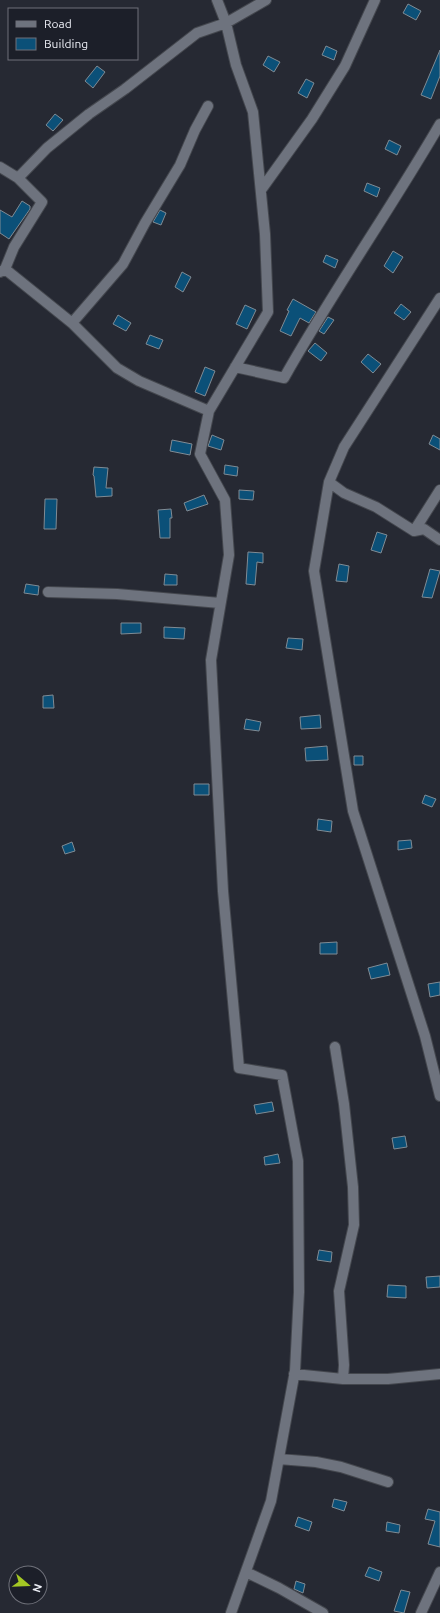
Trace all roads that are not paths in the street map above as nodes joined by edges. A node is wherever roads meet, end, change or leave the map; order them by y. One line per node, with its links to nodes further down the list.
1 (217, 0): 4 (street)
2 (266, 0): 4 (street)
3 (375, 0): 9 (street)
4 (226, 23): 8 (street); 9 (street)
5 (208, 106): 12 (street)
6 (440, 124): 13 (street)
7 (0, 166): 8 (street)
8 (18, 178): 10 (street)
9 (261, 190): 13 (street)
10 (3, 270): 12 (street)
11 (440, 298): 15 (street)
12 (72, 323): 14 (street)
13 (235, 367): 14 (street)
14 (209, 410): 20 (street)
15 (329, 482): 17 (street); 22 (street)
16 (440, 490): 17 (street)
17 (414, 531): 18 (street)
18 (440, 540)
19 (48, 592): 20 (street)
20 (220, 603): 23 (street)
21 (335, 1047): 25 (street)
22 (440, 1096)
23 (294, 1374): 25 (street); 26 (street)
24 (440, 1374): 25 (street)
25 (343, 1380)
26 (279, 1458): 27 (street); 28 (street)
27 (388, 1482)
28 (246, 1572): 30 (street); 31 (street)
29 (440, 1572): 32 (street)
30 (232, 1613)
31 (323, 1613)
32 (421, 1613)

